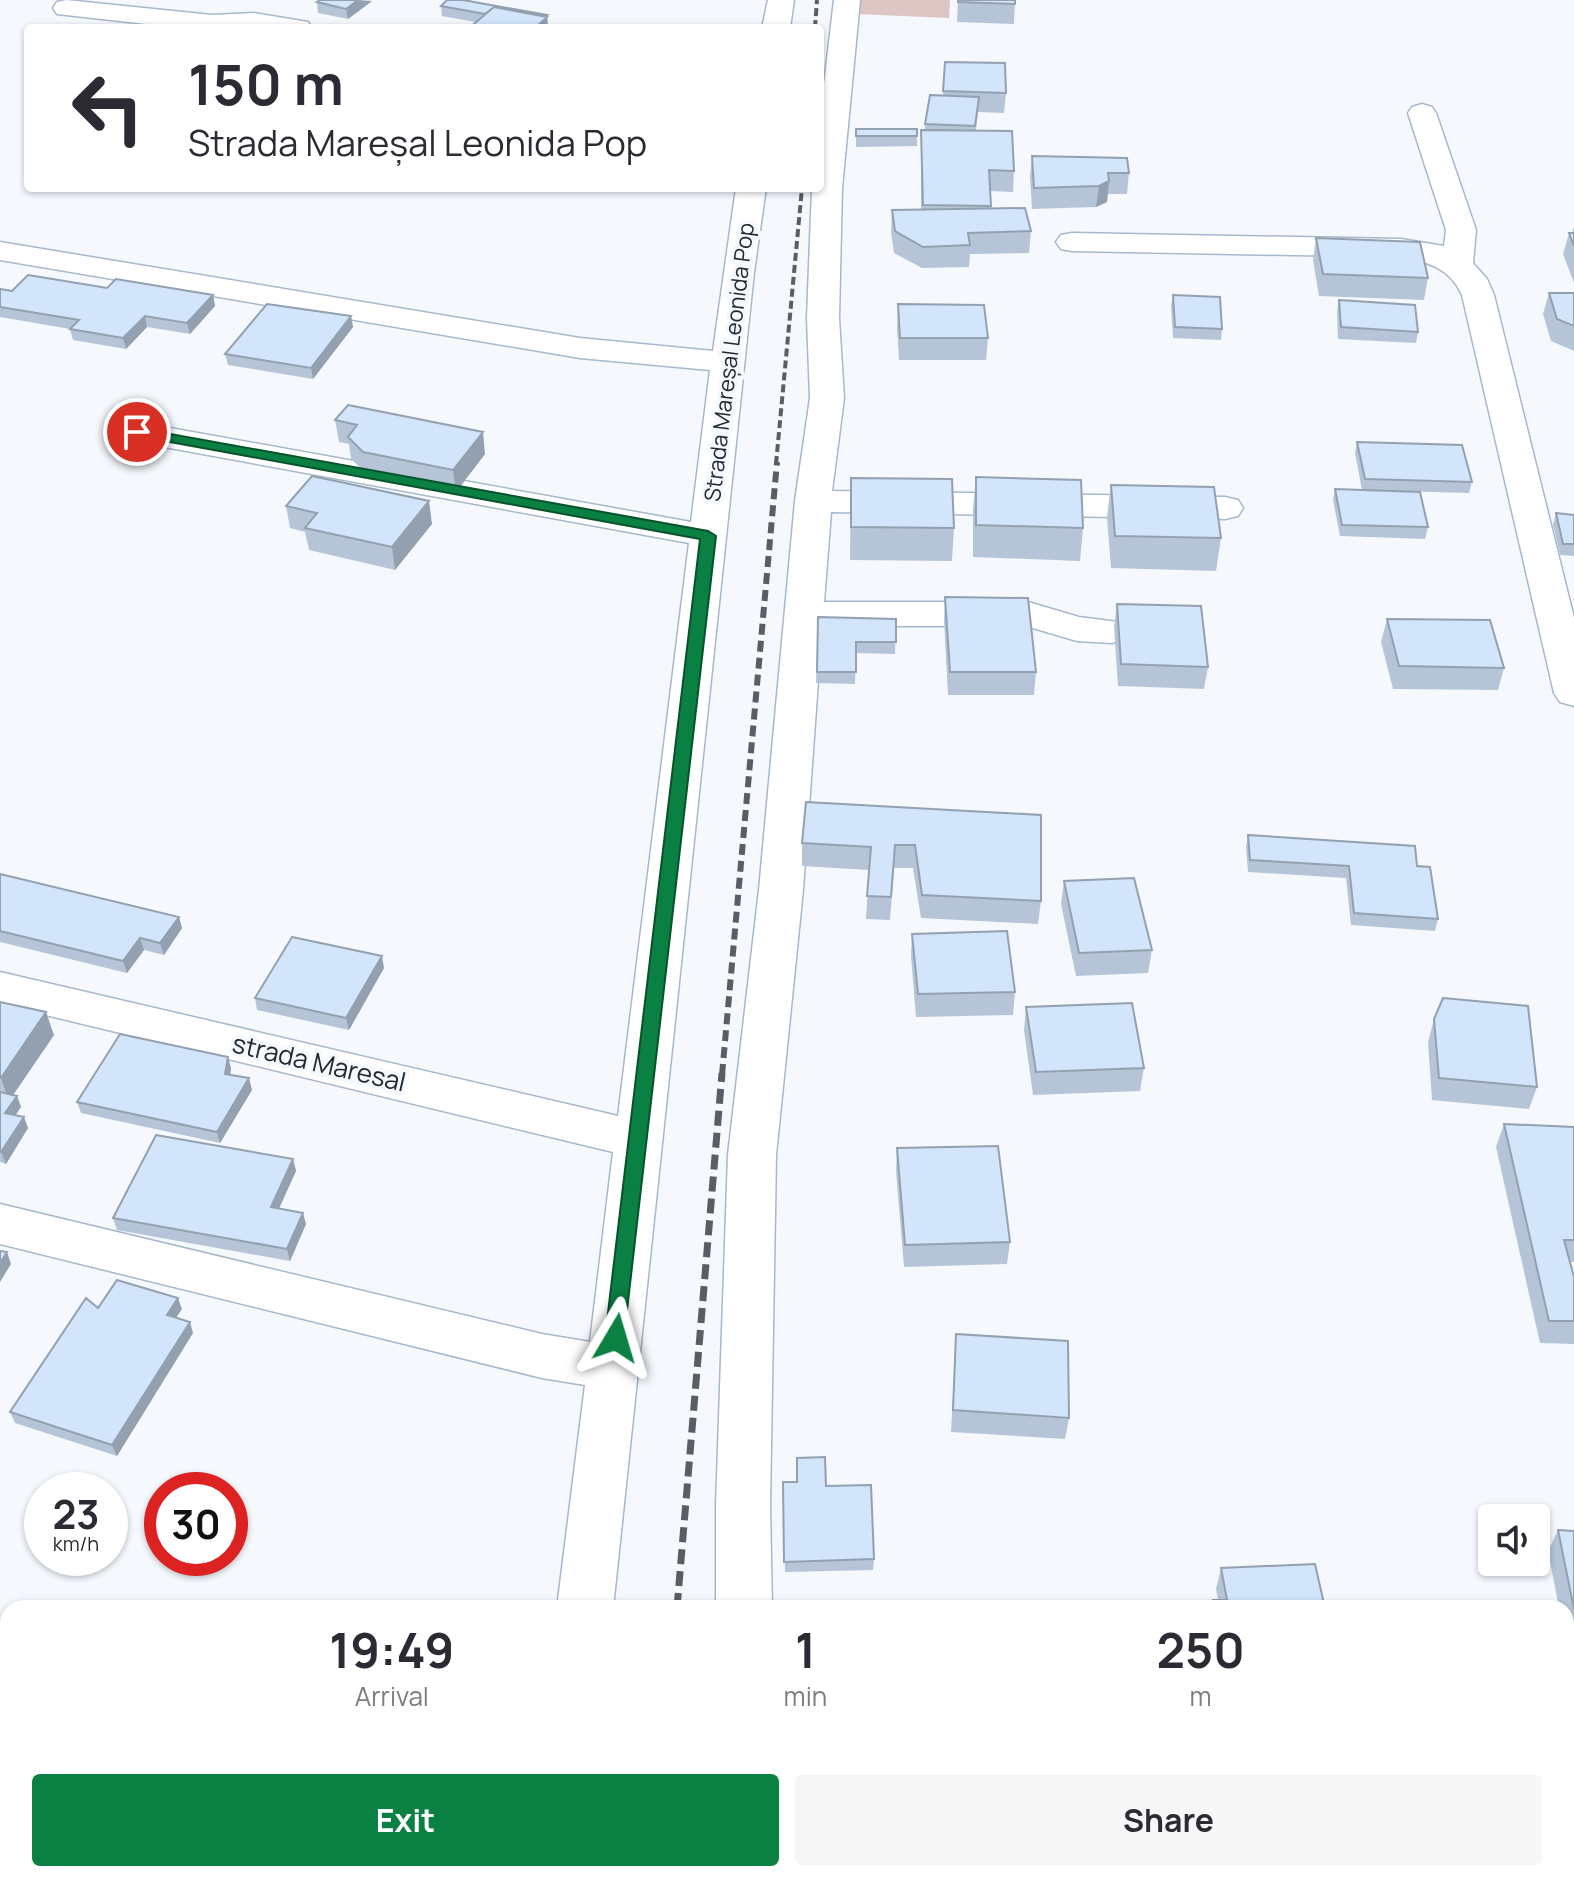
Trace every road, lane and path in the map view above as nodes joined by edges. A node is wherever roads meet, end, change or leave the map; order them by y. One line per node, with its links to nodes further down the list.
1 (781, 0): 5 (street)
2 (847, 0): 13 (street)
3 (66, 8): 4 (street)
4 (273, 24)
5 (777, 24)
6 (1422, 113): 10 (street)
7 (750, 192): 11 (street, Strada Mareșal Leonida Pop)
8 (1072, 242): 10 (street)
9 (0, 251): 11 (street)
10 (1457, 265): 18 (street)
11 (728, 362): 15 (street, Strada Mareșal Leonida Pop)
12 (137, 432): 15 (street, Strada Mareșal Leonida Pop)
13 (813, 501): 14 (street); 16 (street)
14 (1225, 508)
15 (708, 536): 20 (street, Strada Mareșal Leonida Pop)
16 (803, 614): 17 (street); 24 (street)
17 (1112, 631)
18 (1574, 693)
19 (0, 988): 20 (street, strada Maresal)
20 (638, 1139): 22 (street, Strada Mareșal Leonida Pop)
21 (0, 1224): 22 (street)
22 (612, 1367): 23 (street, Strada Mareșal Leonida Pop)
23 (586, 1600)
24 (744, 1600)

